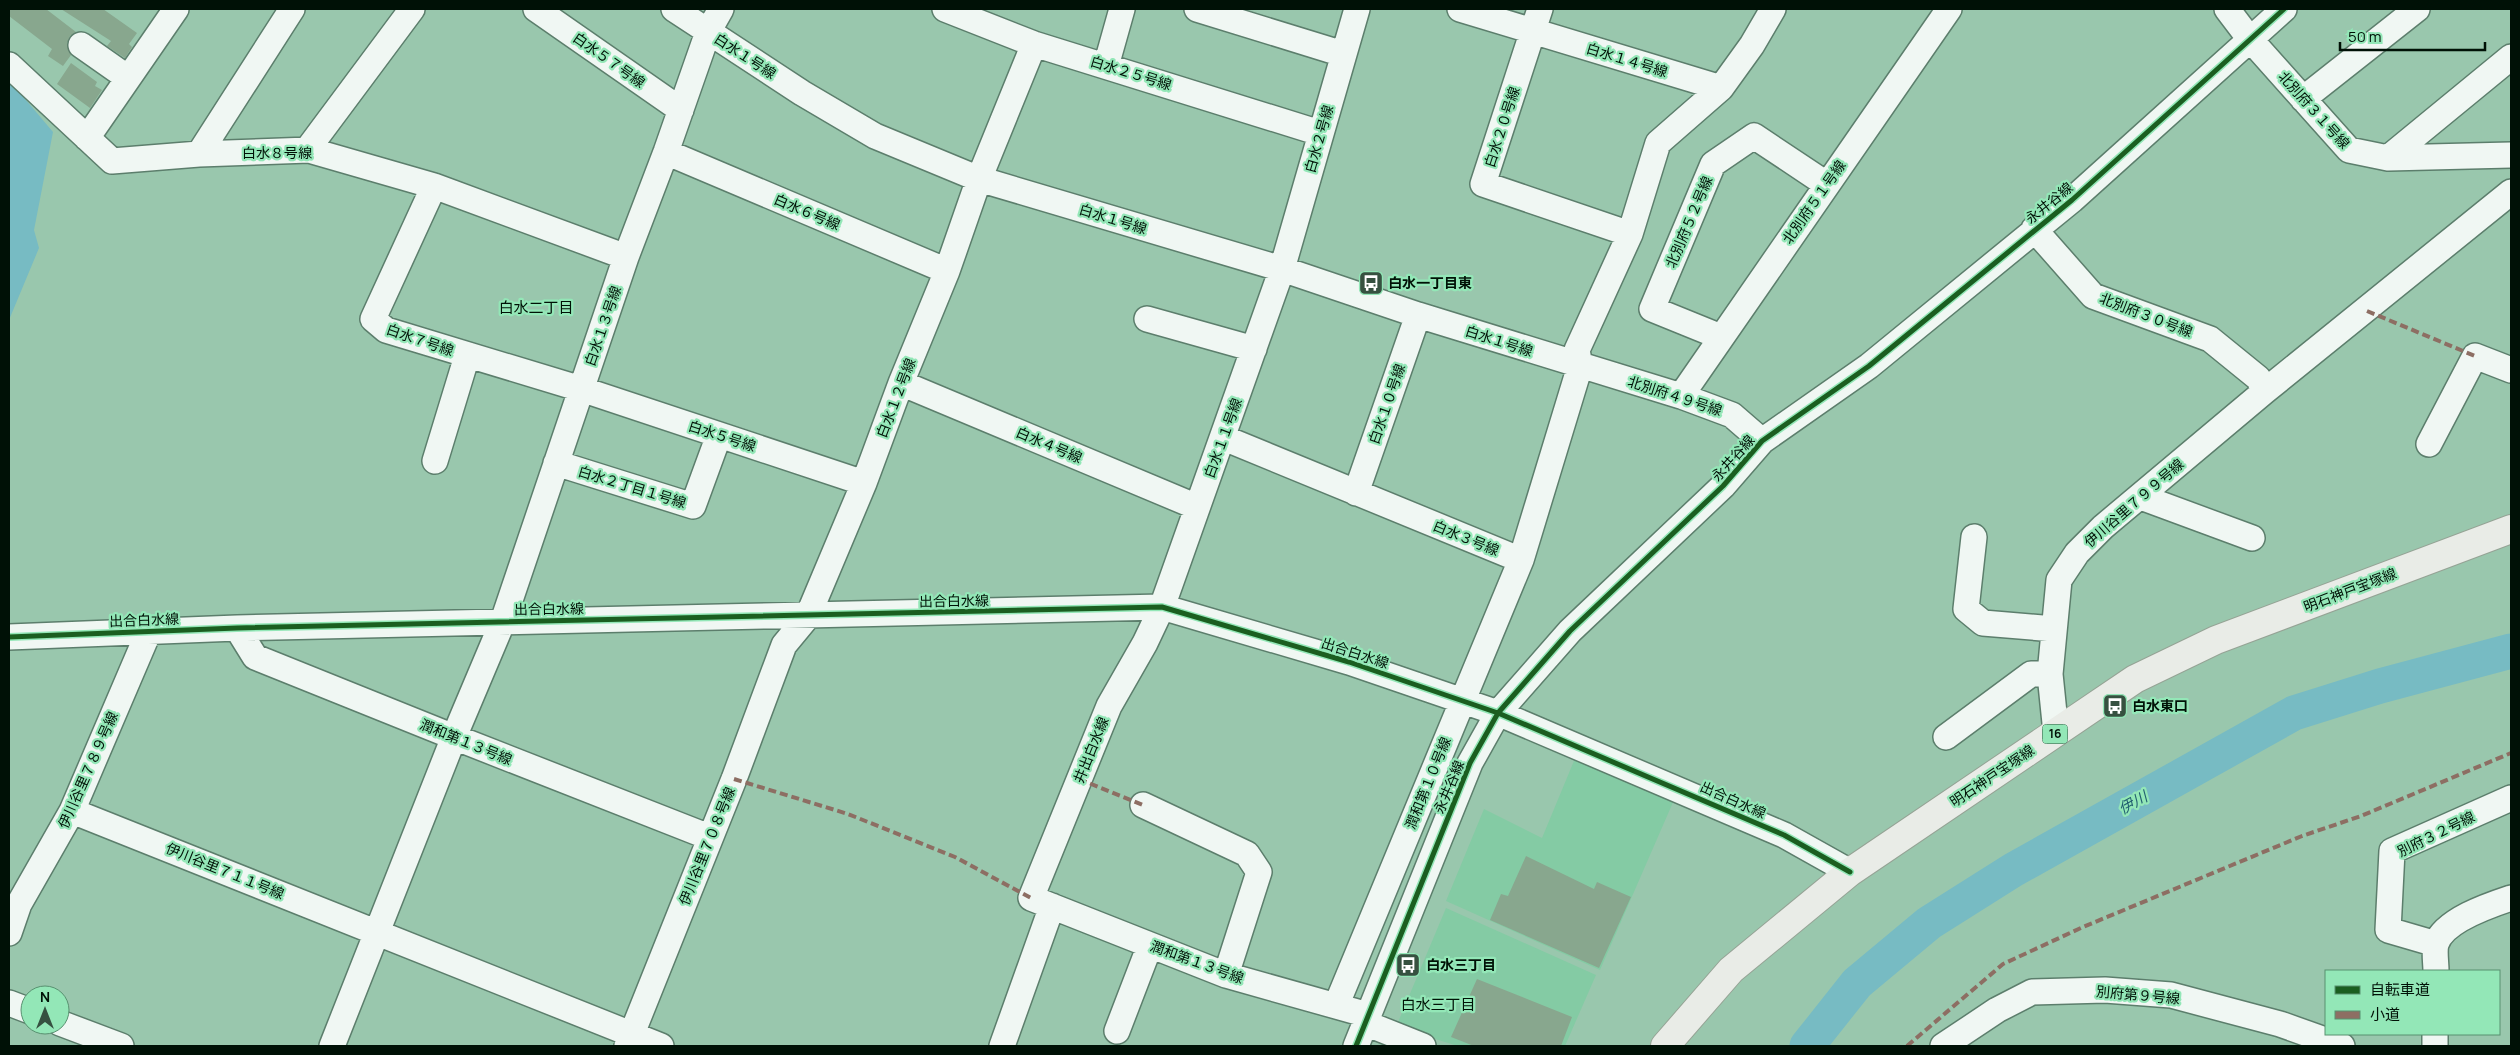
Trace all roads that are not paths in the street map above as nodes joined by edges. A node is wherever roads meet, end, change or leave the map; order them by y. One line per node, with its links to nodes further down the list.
1 (176, 9): 26 (street)
2 (292, 9): 34 (street)
3 (412, 9): 32 (street)
4 (536, 9): 29 (street, 白水５７号線)
5 (674, 9): 18 (street, 白水１号線)
6 (722, 9): 18 (street)
7 (944, 9): 20 (street, 白水２５号線)
8 (1122, 9): 25 (street)
9 (1197, 9): 22 (street)
10 (1357, 9): 22 (street, 白水２号線)
11 (1460, 9): 17 (street, 白水１４号線)
12 (1773, 9): 27 (street)
13 (1948, 9): 38 (street, 北別府５１号線)
14 (2227, 9): 19 (street, 北別府３１号線)
15 (2284, 9): 19 (street, 永井谷線)
16 (2417, 9): 28 (street)
17 (1536, 20): 27 (street, 白水１４号線); 42 (street, 白水２０号線)
18 (708, 32): 29 (street, 白水１３号線); 37 (street, 白水１号線)
19 (2249, 38): 28 (street, 北別府３１号線); 41 (street, 永井谷線)
20 (1034, 44): 25 (street, 白水２５号線); 37 (street, 白水１２号線)
21 (81, 45): 26 (street)
22 (1343, 54): 30 (street, 白水２号線)
23 (2511, 57): 36 (street)
24 (9, 65): 31 (street, 白水８号線)
25 (1106, 66): 30 (street, 白水２５号線)
26 (128, 78): 31 (street)
27 (1722, 88): 42 (street)
28 (2303, 100): 36 (street, 北別府３１号線)
29 (681, 110): 33 (street, 白水１３号線)
30 (1320, 133): 44 (street, 白水２号線)
31 (87, 138): 34 (street, 白水８号線)
32 (307, 150): 34 (street, 白水８号線); 39 (street, 白水８号線)
33 (666, 152): 43 (street, 白水１３号線); 45 (street, 白水６号線)
34 (199, 154)
35 (2511, 154): 36 (street, 北別府３１号線)
36 (2388, 158)
37 (979, 179): 44 (street, 白水１号線); 45 (street, 白水１２号線)
38 (1826, 184): 48 (street, 北別府５１号線); 48 (street, 北別府５２号線)
39 (434, 186): 43 (street, 白水８号線); 50 (street, 白水７号線)
40 (2511, 192): 55 (street, 伊川谷里７９９号線)
41 (2034, 230): 55 (street, 北別府３０号線); 59 (street, 永井谷線)
42 (1630, 234): 51 (street)
43 (626, 257): 54 (street, 白水１３号線)
44 (1282, 269): 46 (street, 白水１号線); 49 (street, 白水１１号線)
45 (947, 271): 53 (street, 白水１２号線)
46 (1418, 315): 51 (street, 白水１号線); 64 (street, 白水１０号線)
47 (1147, 319): 49 (street)
48 (1721, 337): 56 (street, 北別府５１号線)
49 (1254, 349): 58 (street, 白水１１号線)
50 (467, 356): 54 (street, 白水７号線); 61 (street)
51 (1580, 366): 56 (street, 北別府４９号線); 70 (street)
52 (2511, 370): 60 (street)
53 (901, 383): 63 (street, 白水１２号線); 66 (street, 白水４号線)
54 (581, 389): 57 (street, 白水５号線); 62 (street, 白水１３号線)
55 (2265, 391): 65 (street, 伊川谷里７９９号線)
56 (1681, 396): 59 (street, 北別府４９号線)
57 (720, 435): 62 (street, 白水２丁目１号線); 63 (street, 白水５号線)
58 (1224, 438): 64 (street, 白水３号線); 66 (street, 白水１１号線)
59 (1762, 441): 80 (street, 永井谷線)
60 (2429, 444)
61 (435, 461)
62 (556, 463): 73 (street, 白水１３号線)
63 (864, 483): 72 (street, 白水１２号線)
64 (1356, 493): 70 (street, 白水３号線)
65 (2141, 498): 69 (street); 75 (street, 伊川谷里７９９号線)
66 (1197, 507): 71 (street, 白水１１号線)
67 (2511, 529): 81 (main road, 明石神戸宝塚線 / 16)
68 (1974, 538): 75 (street)
69 (2252, 538)
70 (1520, 560): 79 (street, 潤和第１０号線)
71 (1162, 608): 72 (street, 出合白水線); 79 (street, 出合白水線); 92 (street, 井出白水線)
72 (808, 616): 73 (street, 出合白水線); 88 (street, 伊川谷里７０８号線)
73 (502, 621): 74 (street, 出合白水線); 83 (street, 白水１３号線)
74 (237, 628): 76 (street, 出合白水線); 83 (street, 潤和第１３号線)
75 (2054, 629): 78 (street, 伊川谷里７９９号線)
76 (149, 631): 77 (street, 出合白水線); 86 (street, 伊川谷里７８９号線)
77 (9, 636)
78 (2050, 674): 81 (street, 伊川谷里７９９号線); 82 (street)
79 (1462, 700): 80 (street, 出合白水線); 87 (street, 潤和第１０号線)
80 (1498, 713): 89 (street, 永井谷線); 90 (street, 出合白水線)
81 (2056, 733): 90 (main road, 明石神戸宝塚線 / 16)
82 (1946, 737)
83 (454, 738): 88 (street, 潤和第１３号線); 93 (street, 白水１３号線)
84 (2511, 798): 95 (street, 別府３２号線)
85 (1143, 805): 98 (street)
86 (72, 811): 93 (street, 伊川谷里７１１号線); 94 (street, 伊川谷里７８９号線)
87 (1410, 826): 89 (street); 99 (street, 潤和第１０号線)
88 (709, 837): 103 (street, 伊川谷里７０８号線)
89 (1440, 837): 100 (street, 永井谷線)
90 (1850, 872): 110 (main road, 明石神戸宝塚線 / 16)
91 (2511, 898): 95 (street)
92 (1042, 902): 96 (street, 潤和第１３号線); 107 (street, 井出白水線)
93 (377, 931): 103 (street, 伊川谷里７１１号線); 105 (street, 白水１３号線)
94 (9, 933)
95 (2436, 944): 97 (street)
96 (1150, 945): 98 (street, 潤和第１３号線); 102 (street)
97 (2436, 970)
98 (1226, 975): 99 (street, 潤和第１３号線)
99 (1336, 1006): 100 (street, 潤和第１３号線)
100 (1366, 1019): 108 (street, 永井谷線); 109 (street, 潤和第１３号線)
101 (70, 1027): 104 (street)
102 (1117, 1031)
103 (629, 1040): 106 (street, 伊川谷里７１１号線)
104 (121, 1046)
105 (332, 1046)
106 (661, 1046)
107 (1002, 1046)
108 (1356, 1046)
109 (1423, 1046)
110 (1665, 1046)
111 (1944, 1046): 112 (street, 別府第９号線)
112 (2342, 1046)

